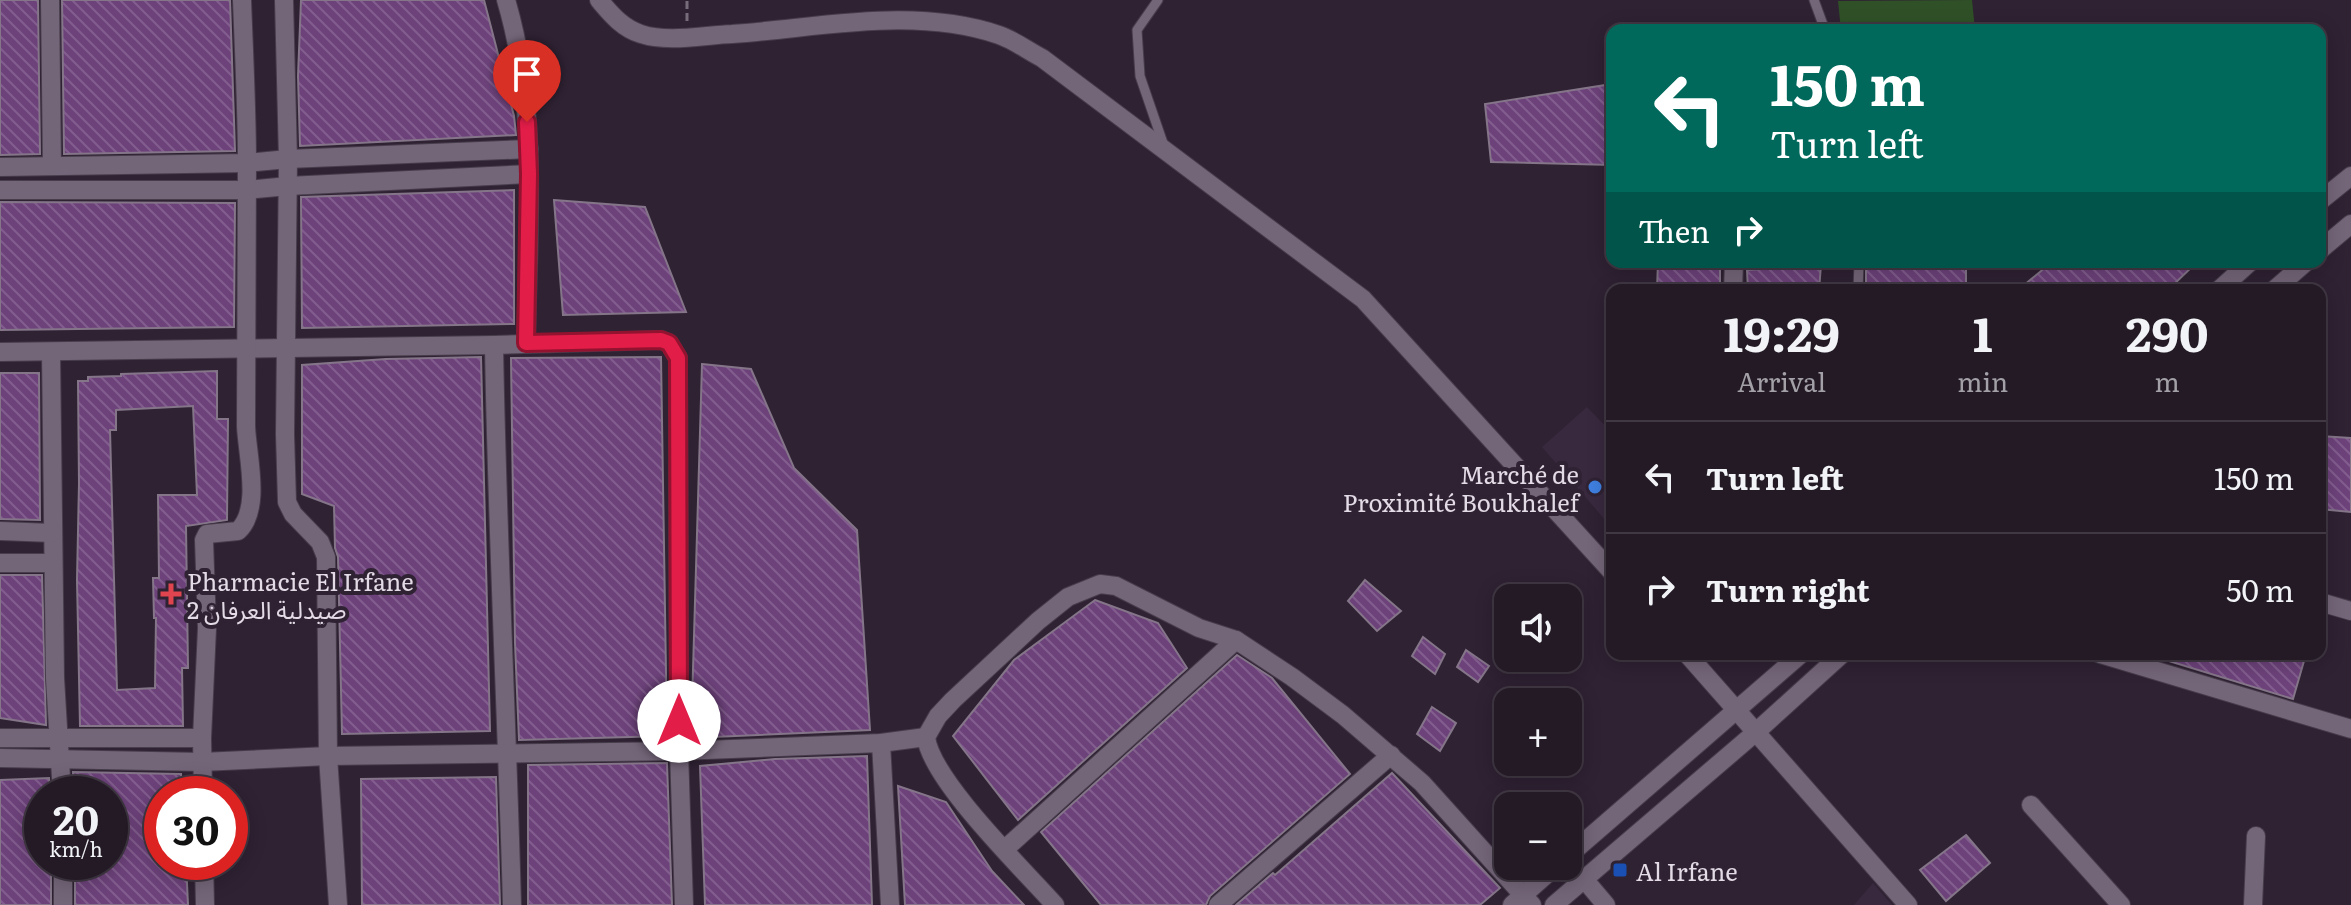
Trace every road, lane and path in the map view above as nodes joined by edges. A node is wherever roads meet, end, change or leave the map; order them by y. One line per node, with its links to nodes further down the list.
1 (50, 0): 15 (street)
2 (242, 0): 14 (street)
3 (284, 0): 13 (street)
4 (506, 0): 11 (street)
5 (599, 0): 10 (street)
6 (687, 0): 10 (path)
7 (1158, 0): 12 (lane)
8 (1814, 0): 9 (lane)
9 (1823, 24)
10 (686, 37): 12 (street)
11 (529, 149): 13 (street); 17 (street)
12 (1165, 149): 39 (street)
13 (288, 159): 14 (street); 19 (street)
14 (247, 163): 15 (street); 21 (street)
15 (52, 166): 16 (street)
16 (0, 167)
17 (529, 174): 19 (street); 29 (street)
18 (2351, 176): 22 (street)
19 (288, 186): 21 (street); 31 (street)
20 (0, 190): 21 (street)
21 (246, 190): 32 (street)
22 (2326, 196)
23 (2351, 224): 24 (street)
24 (2326, 245)
25 (2243, 268): 27 (street)
26 (2299, 268): 28 (street)
27 (2226, 284)
28 (2281, 284)
29 (526, 343): 30 (street); 55 (street)
30 (494, 345): 31 (street); 56 (street)
31 (285, 347): 32 (street); 58 (street)
32 (247, 349): 34 (street); 53 (street)
33 (0, 352): 34 (street)
34 (51, 353): 36 (street)
35 (0, 531): 36 (street)
36 (52, 533): 38 (street)
37 (0, 563): 38 (street)
38 (53, 563): 52 (street)
39 (1606, 565)
40 (2326, 604): 41 (street)
41 (2351, 611)
42 (1236, 640): 50 (street); 57 (street); 67 (street)
43 (1692, 660): 47 (street)
44 (1794, 660): 47 (street)
45 (1835, 660): 49 (street)
46 (2120, 660): 48 (street)
47 (1738, 710): 49 (street); 66 (street)
48 (2351, 729)
49 (1756, 732): 68 (street); 83 (street)
50 (926, 737): 54 (street); 67 (street)
51 (0, 738): 52 (street)
52 (57, 738): 53 (street); 60 (street)
53 (202, 738): 61 (street)
54 (881, 743): 55 (street); 78 (street)
55 (679, 751): 56 (street); 77 (street)
56 (508, 754): 58 (street); 76 (street)
57 (1391, 755): 72 (street); 80 (street)
58 (328, 756): 61 (street); 75 (street)
59 (0, 758): 60 (street)
60 (59, 760): 61 (street); 62 (street)
61 (202, 762): 63 (street)
62 (60, 776)
63 (202, 776)
64 (2031, 805): 84 (street)
65 (2256, 836): 85 (street)
66 (1582, 844)
67 (1005, 849): 79 (street)
68 (1584, 879): 81 (street); 82 (street)
69 (63, 880): 73 (street)
70 (204, 880): 74 (street)
71 (1543, 880): 72 (street)
72 (1523, 901)
73 (63, 905)
74 (205, 905)
75 (338, 905)
76 (512, 905)
77 (684, 905)
78 (890, 905)
79 (1055, 905)
80 (1218, 905)
81 (1554, 905)
82 (1606, 905)
83 (1908, 905)
84 (2121, 905)
85 (2253, 905)

